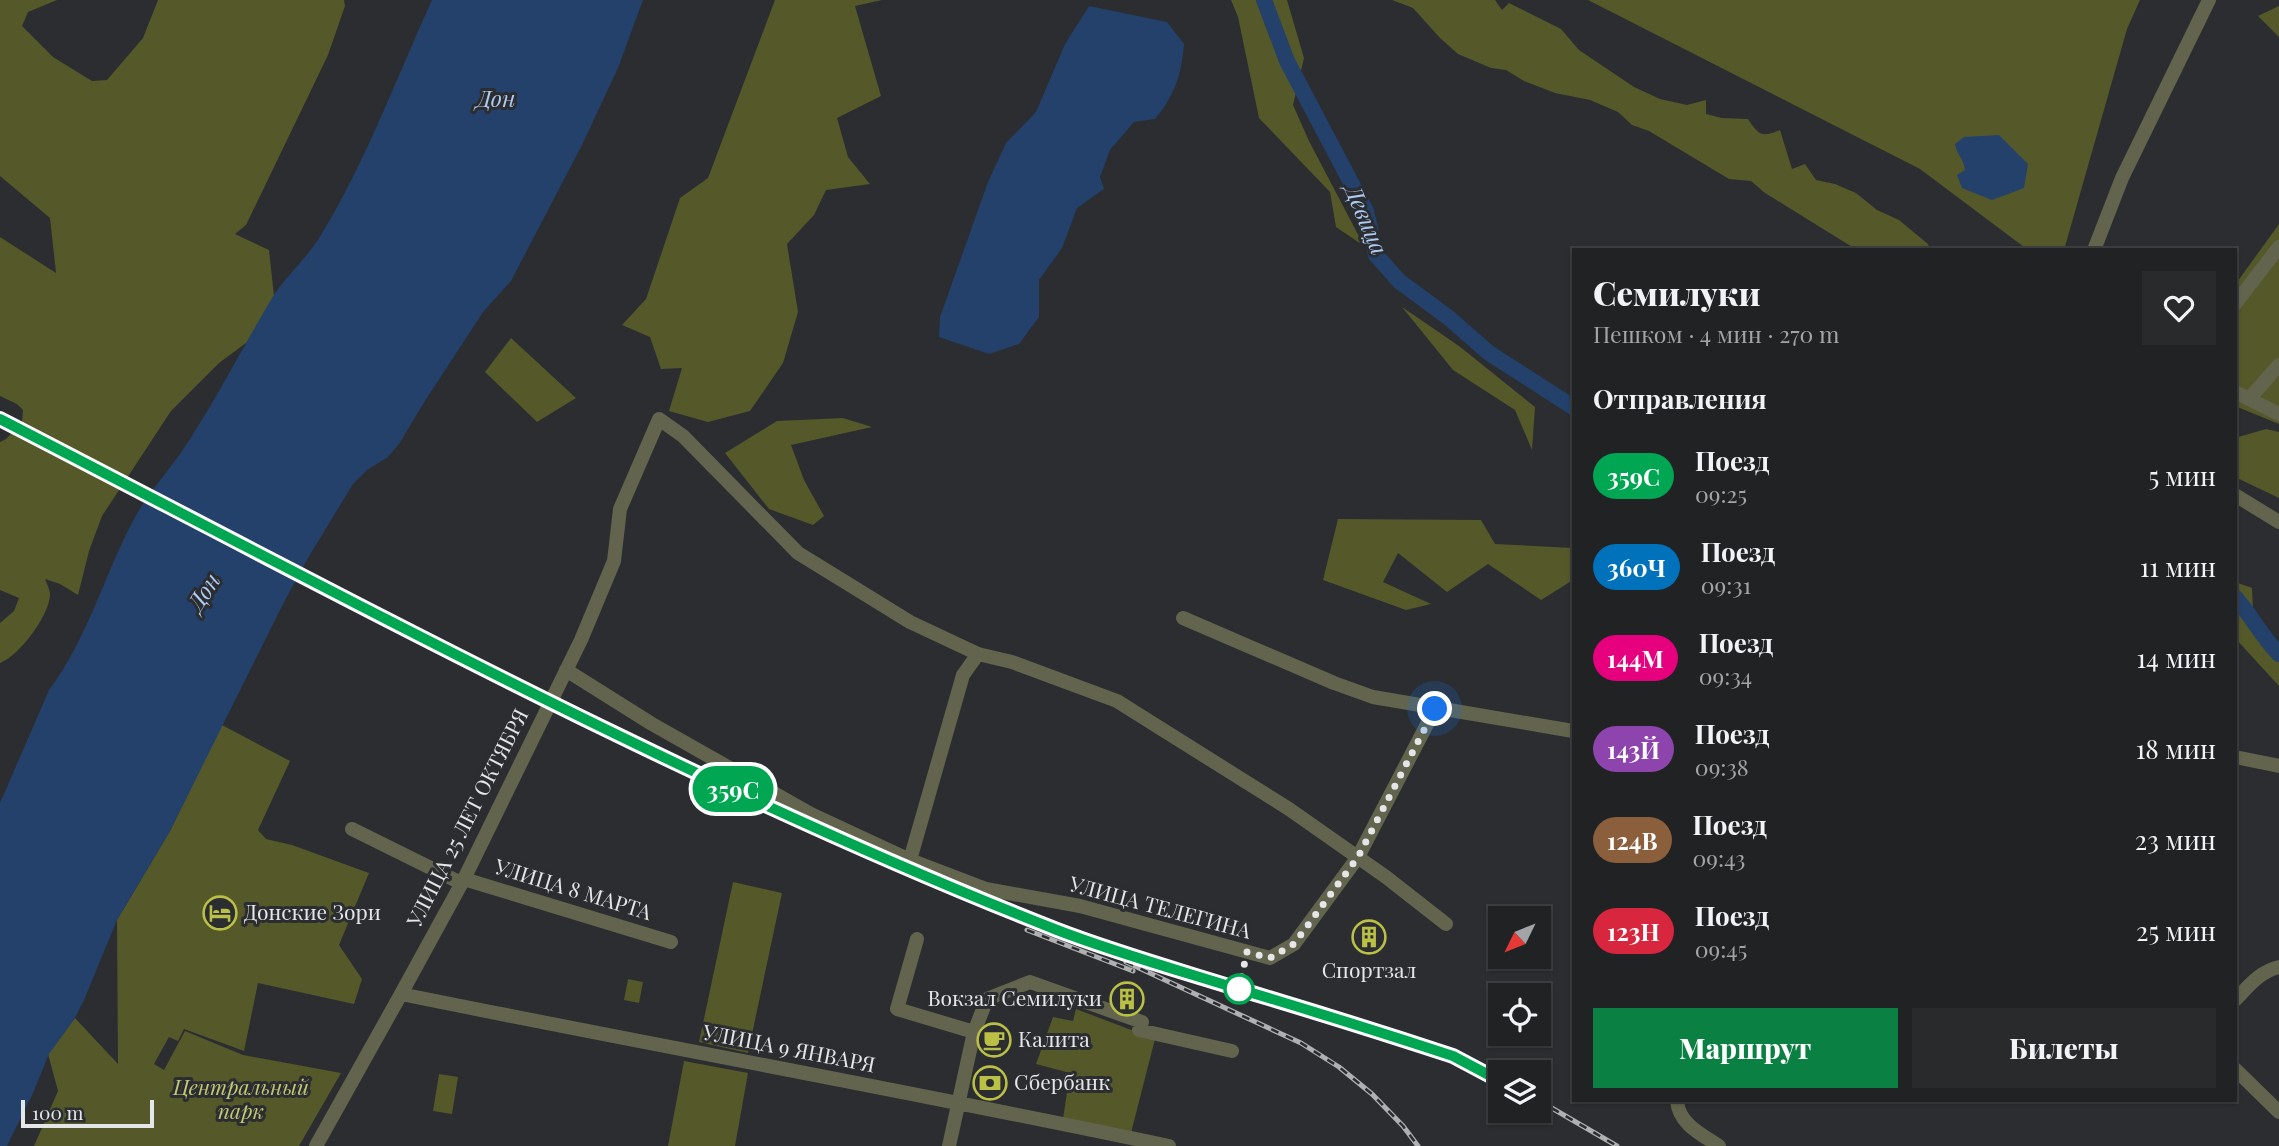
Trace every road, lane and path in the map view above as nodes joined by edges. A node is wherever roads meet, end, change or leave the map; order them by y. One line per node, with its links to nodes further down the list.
1 (2209, 0): 3 (street)
2 (2279, 247): 4 (street)
3 (2095, 248)
4 (2237, 300)
5 (2279, 365): 7 (street)
6 (2237, 393): 7 (street)
7 (2249, 399): 8 (street)
8 (2279, 414)
9 (2237, 496): 10 (street)
10 (2279, 522)
11 (1183, 618): 14 (street)
12 (978, 654): 13 (street, УЛИЦА 25 ЛЕТ ОКТЯБРЯ); 19 (street); 20 (street)
13 (566, 670): 20 (street, УЛИЦА ТЕЛЕГИНА); 21 (street, УЛИЦА 25 ЛЕТ ОКТЯБРЯ)
14 (1435, 709): 15 (street); 19 (street, УЛИЦА ТЕЛЕГИНА)
15 (1572, 731)
16 (2237, 757): 17 (street)
17 (2279, 766)
18 (352, 829): 21 (street, УЛИЦА 8 МАРТА)
19 (1358, 857): 20 (street, УЛИЦА ТЕЛЕГИНА); 22 (street)
20 (910, 860)
21 (462, 881): 24 (street, УЛИЦА 8 МАРТА); 26 (street, УЛИЦА 25 ЛЕТ ОКТЯБРЯ)
22 (1446, 924)
23 (917, 939): 28 (street)
24 (671, 942)
25 (2279, 967): 27 (street)
26 (401, 995): 31 (street, УЛИЦА 9 ЯНВАРЯ); 34 (street, УЛИЦА 25 ЛЕТ ОКТЯБРЯ)
27 (2237, 998)
28 (974, 1032): 29 (street); 31 (street)
29 (1232, 1051)
30 (2237, 1071): 33 (street)
31 (957, 1101): 35 (street); 36 (street, УЛИЦА 9 ЯНВАРЯ)
32 (1677, 1102): 37 (street)
33 (2279, 1112)
34 (316, 1146)
35 (949, 1146)
36 (1169, 1146)
37 (1719, 1146)

